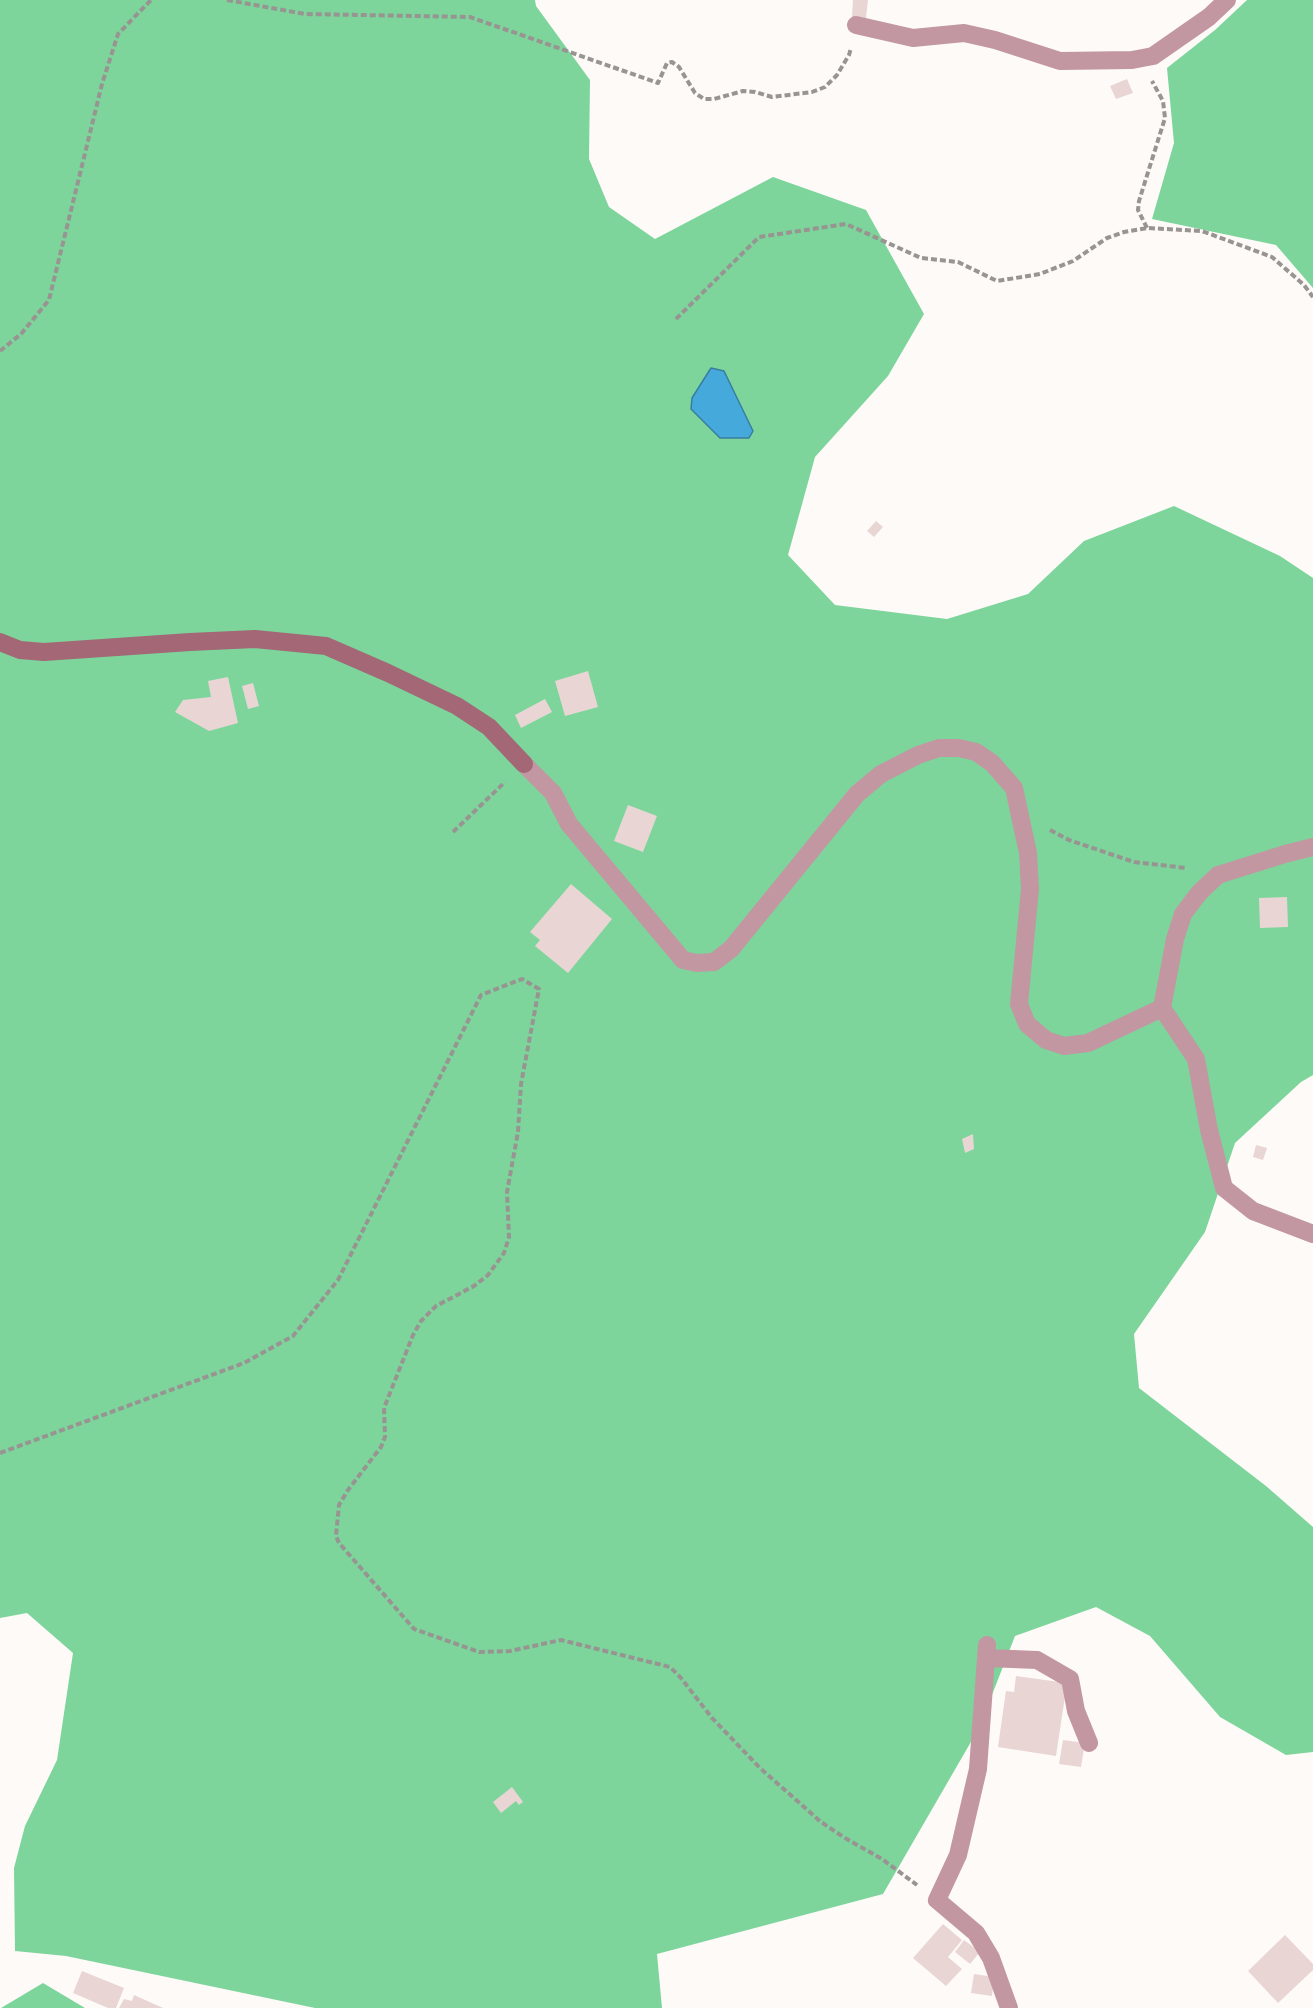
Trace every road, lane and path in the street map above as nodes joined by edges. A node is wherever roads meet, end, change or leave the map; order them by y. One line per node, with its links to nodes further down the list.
1 (151, 0): 9 (path)
2 (227, 0): 4 (path)
3 (1227, 0): 5 (street)
4 (856, 25): 5 (street)
5 (1132, 60): 6 (path)
6 (1147, 228): 7 (path); 8 (path)
7 (1313, 297)
8 (676, 319)
9 (0, 351)
10 (0, 642): 11 (street)
11 (524, 764): 12 (street); 13 (path)
12 (1021, 813): 15 (path); 16 (street)
13 (453, 831)
14 (1313, 847): 16 (street)
15 (1189, 868)
16 (1162, 1008): 17 (street)
17 (1313, 1234)
18 (0, 1453): 20 (path)
19 (1089, 1743): 20 (street)
20 (937, 1900): 21 (street)
21 (1009, 2008)

